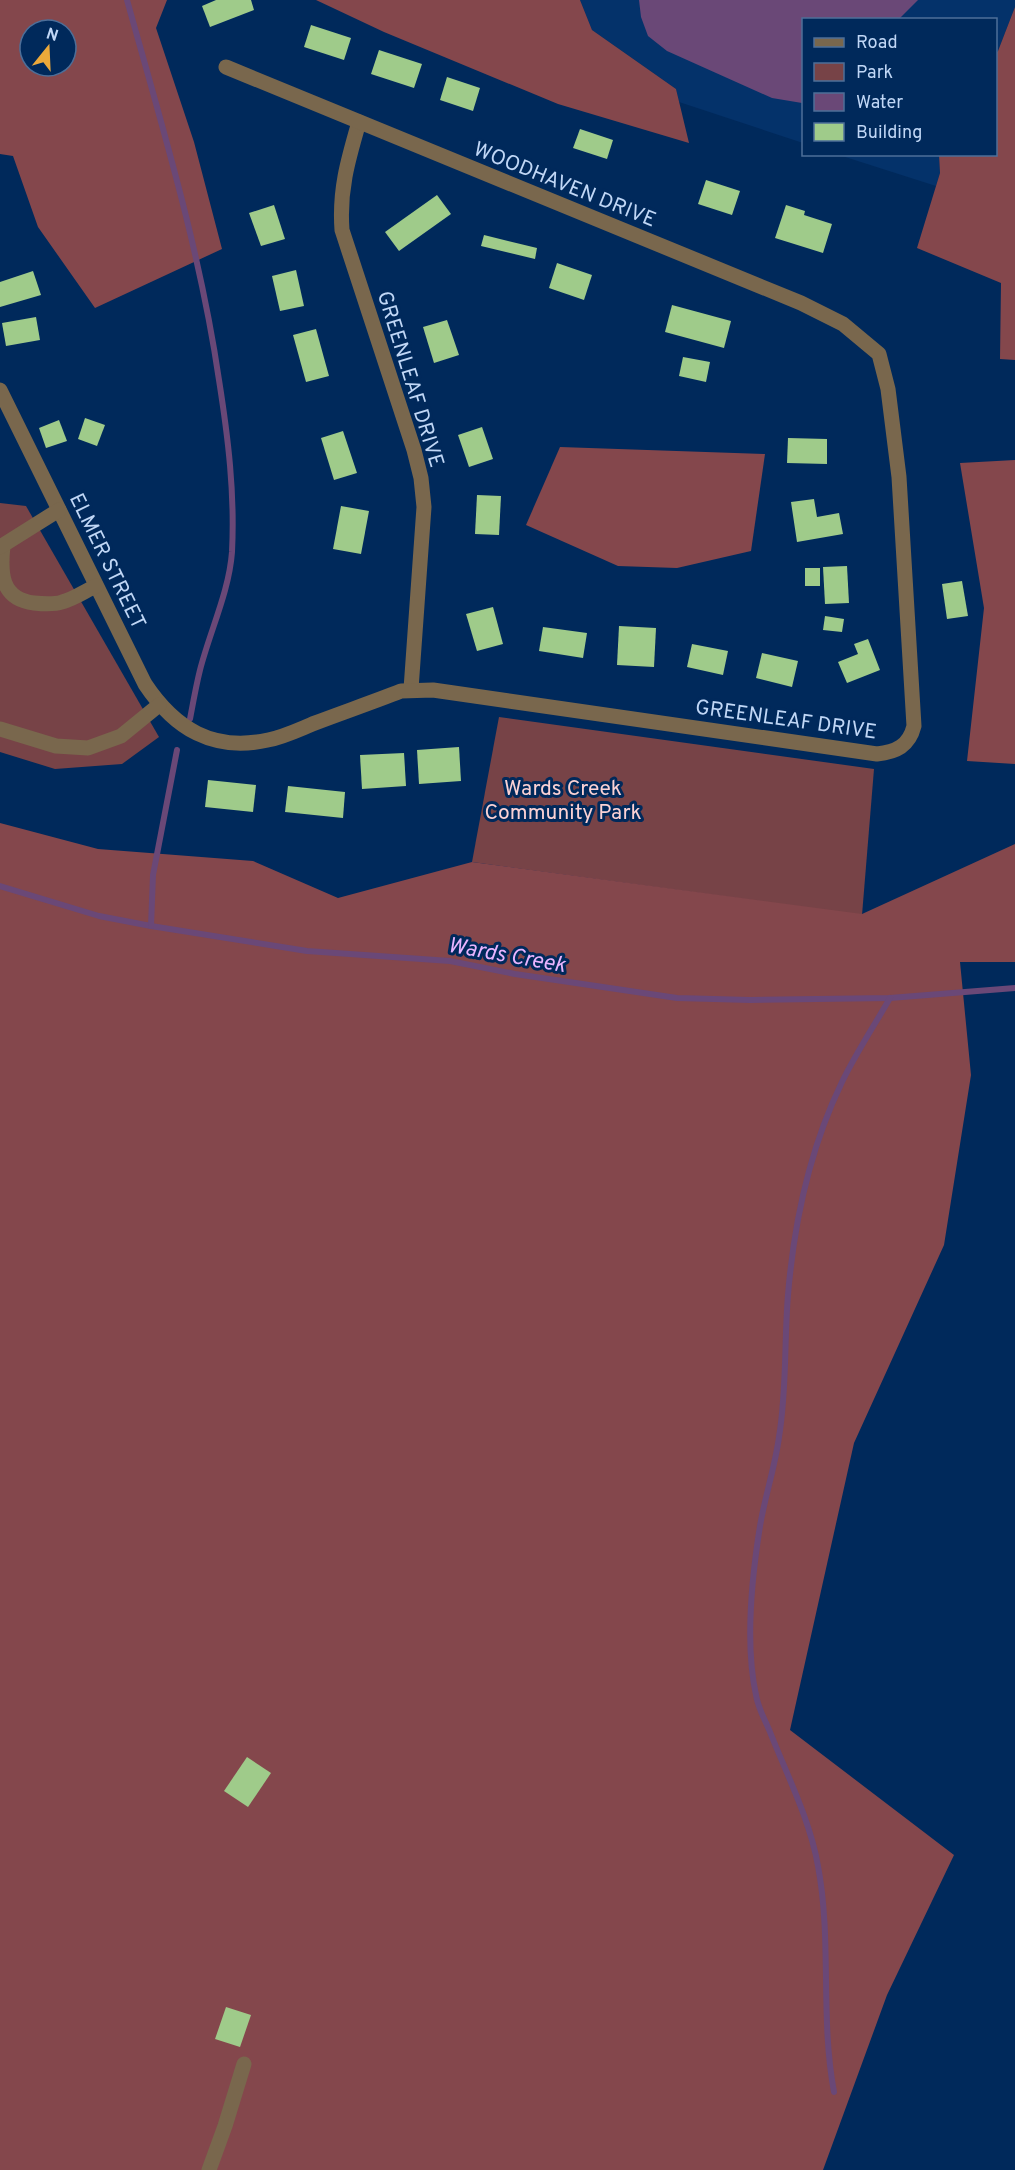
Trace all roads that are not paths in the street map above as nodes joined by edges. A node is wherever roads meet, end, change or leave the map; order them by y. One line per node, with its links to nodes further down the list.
1 (226, 67): 2 (street, WOODHAVEN DRIVE)
2 (359, 122): 3 (street, WOODHAVEN DRIVE); 8 (street, GREENLEAF DRIVE)
3 (879, 354): 8 (street, GREENLEAF DRIVE)
4 (0, 390): 5 (street, ELMER STREET)
5 (59, 510): 6 (street); 7 (street, ELMER STREET)
6 (2, 547): 7 (street)
7 (96, 586): 9 (street, ELMER STREET)
8 (411, 689): 11 (street, GREENLEAF DRIVE)
9 (159, 705): 10 (street); 11 (street, ELMER STREET)
10 (0, 729)
11 (198, 735)
12 (244, 2064): 13 (street)
13 (209, 2170)

